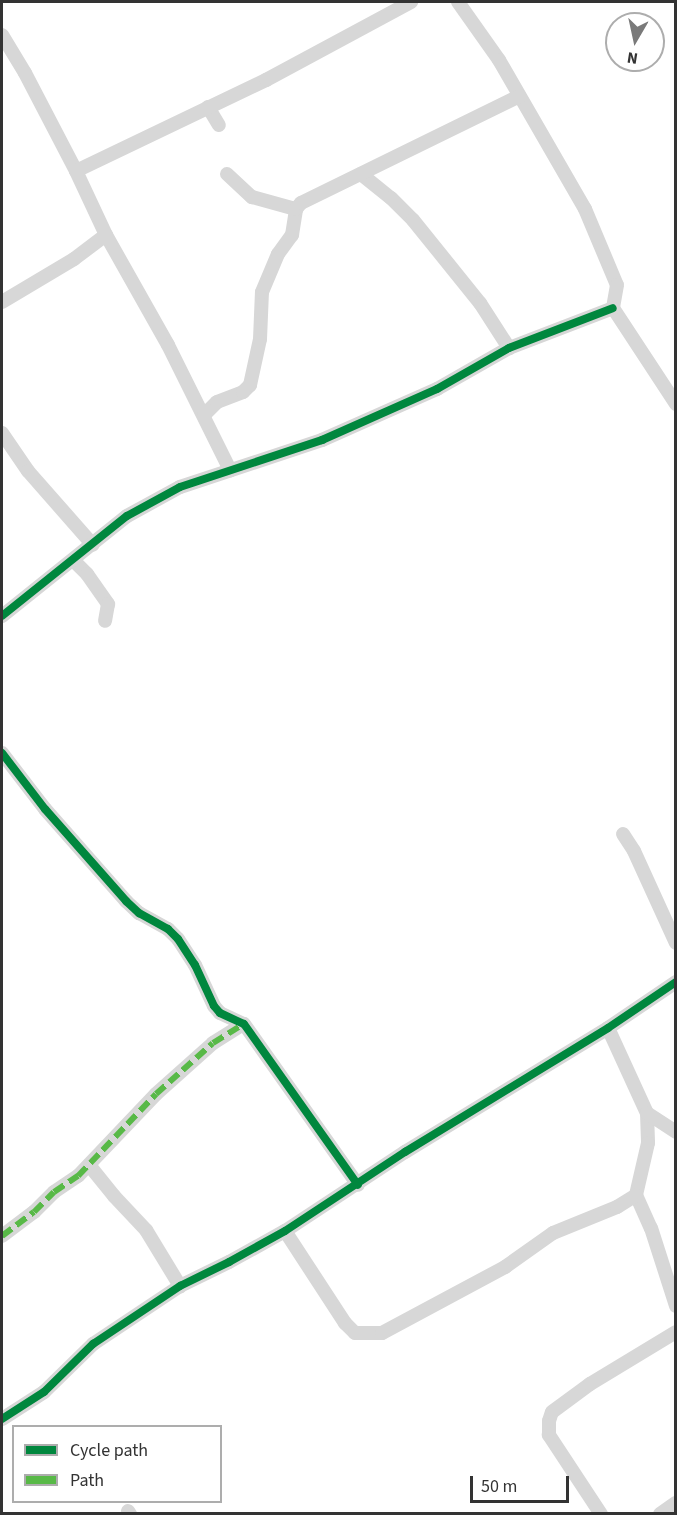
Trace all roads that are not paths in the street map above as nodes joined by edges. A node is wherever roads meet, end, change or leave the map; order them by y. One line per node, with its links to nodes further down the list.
1 (411, 2): 5 (street)
2 (458, 2): 4 (street)
3 (2, 35): 7 (street)
4 (519, 96): 9 (street); 13 (street)
5 (208, 107): 6 (street); 7 (street)
6 (219, 125)
7 (76, 171): 11 (street)
8 (227, 174): 10 (street)
9 (361, 174): 10 (street); 14 (street)
10 (296, 208): 16 (street)
11 (106, 235): 12 (street); 16 (street)
12 (2, 302)
13 (613, 308): 14 (street); 15 (street)
14 (509, 348): 18 (street)
15 (675, 404)
16 (204, 415): 18 (street)
17 (2, 433): 19 (street)
18 (230, 470): 19 (street)
19 (93, 545): 20 (street)
20 (73, 560): 21 (street); 22 (street)
21 (2, 616)
22 (105, 621)
23 (2, 753): 27 (street)
24 (623, 834): 25 (street)
25 (675, 943)
26 (675, 982): 28 (street)
27 (244, 1024): 31 (street); 32 (street)
28 (608, 1028): 29 (street); 32 (street)
29 (647, 1113): 30 (street); 33 (street)
30 (675, 1132)
31 (89, 1165): 35 (street); 36 (street)
32 (358, 1185): 34 (street)
33 (636, 1195): 34 (street); 37 (street)
34 (285, 1231): 36 (street)
35 (2, 1236)
36 (180, 1286): 39 (street)
37 (675, 1306)
38 (675, 1332): 41 (street)
39 (2, 1419)
40 (675, 1503): 42 (street)
41 (601, 1514)
42 (660, 1514)

